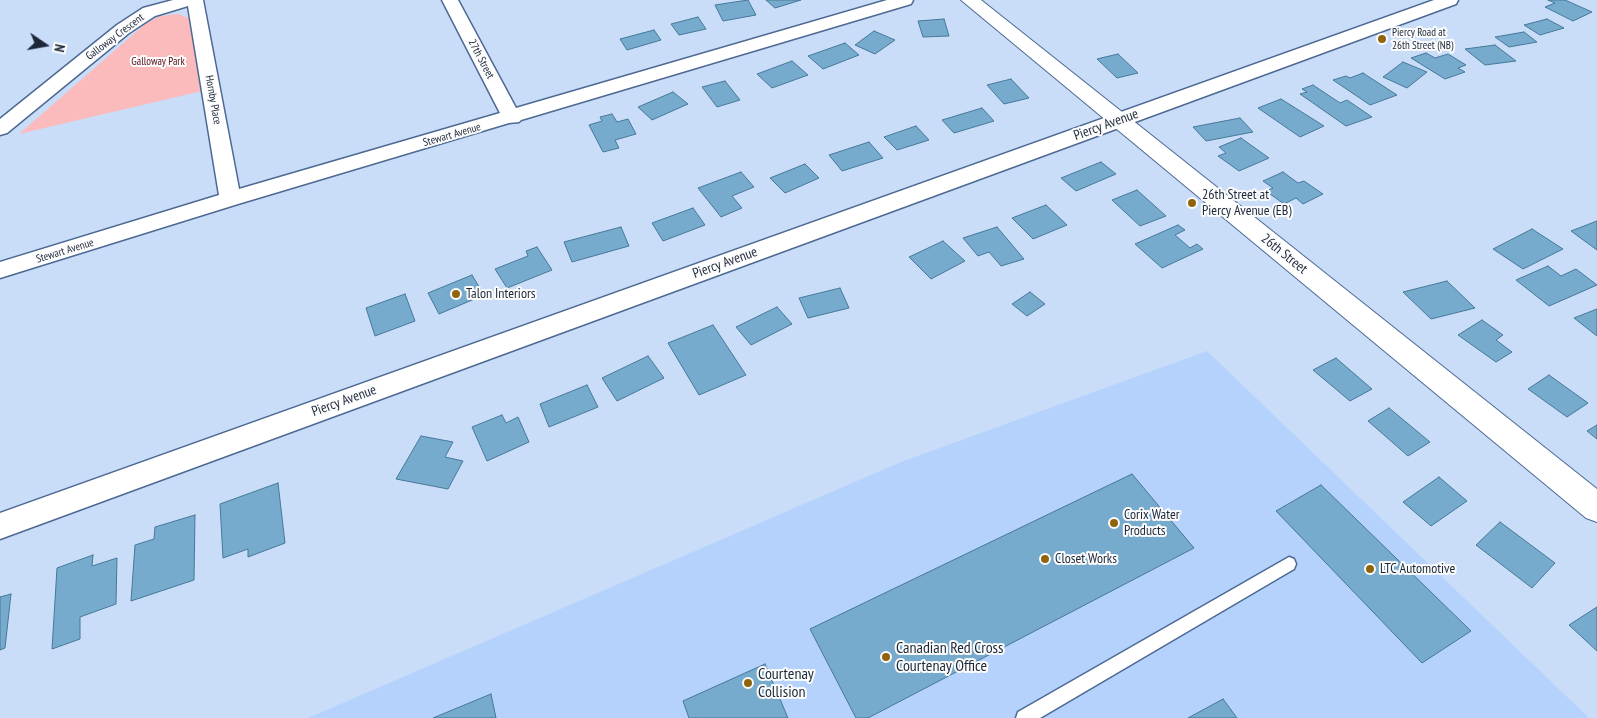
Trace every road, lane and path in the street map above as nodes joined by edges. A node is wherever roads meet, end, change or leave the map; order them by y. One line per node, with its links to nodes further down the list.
1 (194, 0): 8 (street, Galloway Crescent); 9 (street, Hornby Place)
2 (450, 0): 6 (street, 27th Street)
3 (905, 0): 6 (street, Stewart Avenue)
4 (970, 0): 7 (street, 26th Street)
5 (1450, 0): 7 (street, Piercy Avenue)
6 (512, 118): 9 (street, Stewart Avenue)
7 (1119, 120): 11 (street, 26th Street); 12 (street, Piercy Avenue)
8 (0, 129)
9 (230, 199): 10 (street, Stewart Avenue)
10 (0, 270)
11 (1597, 508)
12 (0, 526)
13 (1289, 564): 14 (lane)
14 (1024, 718)

